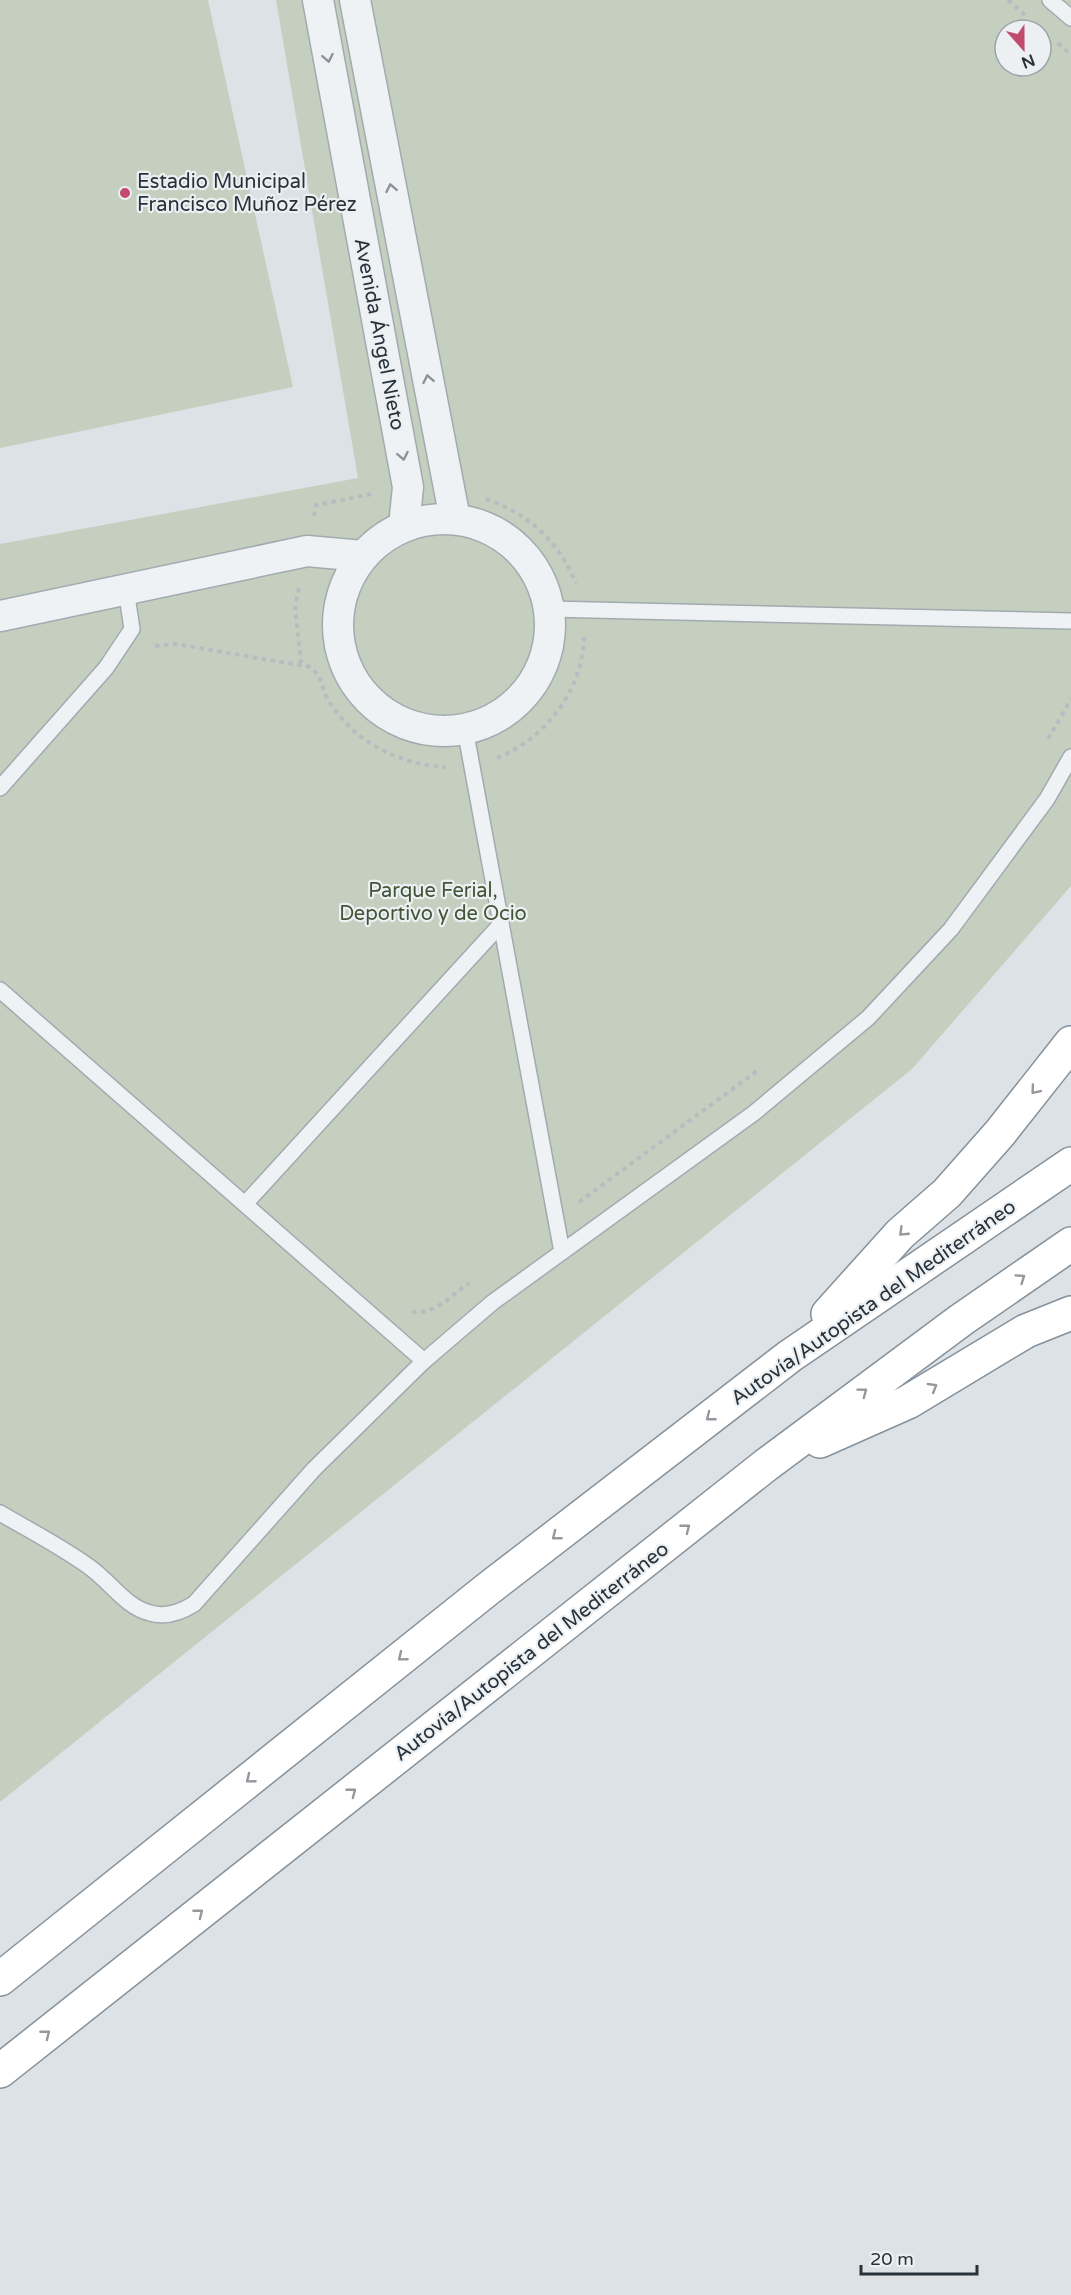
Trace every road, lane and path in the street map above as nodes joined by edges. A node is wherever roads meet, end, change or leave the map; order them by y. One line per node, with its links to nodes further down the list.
1 (318, 0): 6 (street, Avenida Ángel Nieto, one-way to 6)
2 (356, 0): 5 (street, Avenida Ángel Nieto, one-way to 2)
3 (1050, 0): 4 (lane)
4 (1071, 18)
5 (454, 519): 6 (street); 9 (street)
6 (404, 526): 7 (street)
7 (363, 556): 8 (street); 14 (street)
8 (126, 589): 10 (street); 16 (lane)
9 (549, 609): 11 (lane); 14 (street)
10 (0, 616)
11 (1071, 621)
12 (150, 648): 13 (path)
13 (326, 696)
14 (465, 729): 17 (lane)
15 (1071, 757): 23 (lane)
16 (0, 788)
17 (501, 924): 21 (lane); 23 (lane)
18 (0, 990): 21 (lane)
19 (1071, 1043): 25 (highway, one-way to 25)
20 (1071, 1164): 25 (highway, Autovía/Autopista del Mediterráneo)
21 (245, 1204): 26 (lane)
22 (1071, 1244): 27 (highway, Autovía/Autopista del Mediterráneo, one-way to 22)
23 (562, 1252): 26 (lane)
24 (1071, 1312): 27 (highway, one-way to 24)
25 (789, 1356): 29 (highway, Autovía/Autopista del Mediterráneo, one-way to 29)
26 (424, 1361): 28 (lane)
27 (766, 1465): 30 (highway, Autovía/Autopista del Mediterráneo, one-way to 27)
28 (0, 1513)
29 (0, 1979)
30 (0, 2071)

